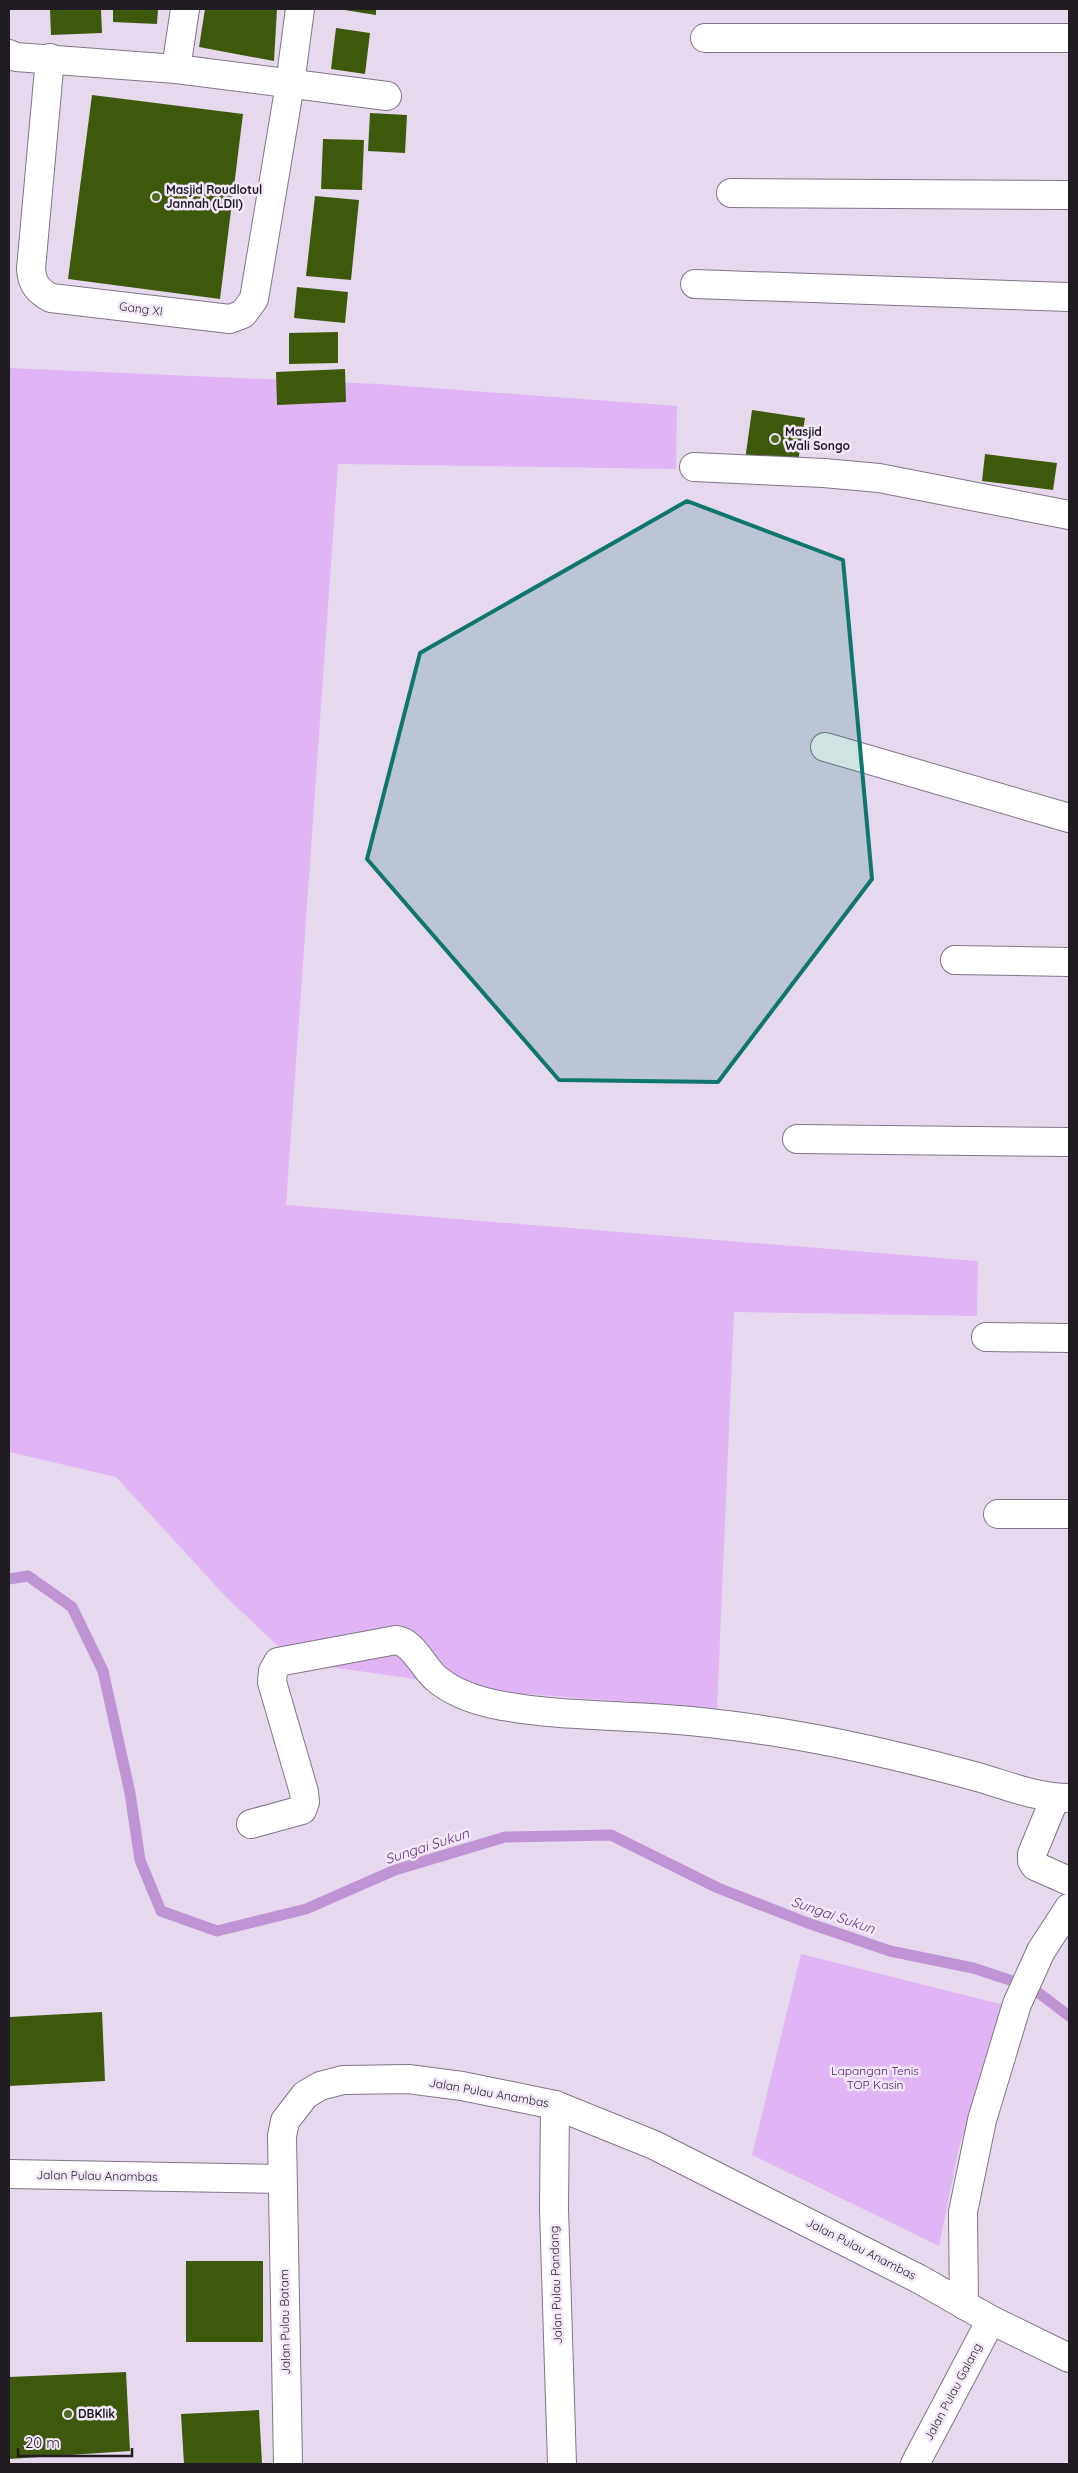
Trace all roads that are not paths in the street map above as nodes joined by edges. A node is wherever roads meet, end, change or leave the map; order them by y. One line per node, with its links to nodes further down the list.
1 (185, 9): 7 (street)
2 (300, 9): 8 (street, Gang XI)
3 (705, 38): 4 (street)
4 (1069, 38)
5 (9, 54): 6 (street)
6 (50, 58): 7 (street); 8 (street, Gang XI)
7 (176, 69): 8 (street)
8 (290, 84): 9 (street)
9 (387, 96)
10 (731, 193): 11 (street)
11 (1069, 196)
12 (695, 284): 13 (street)
13 (1069, 296)
14 (694, 467): 15 (street)
15 (1069, 515)
16 (825, 747): 17 (street)
17 (1069, 818)
18 (955, 960): 19 (street)
19 (1069, 962)
20 (797, 1139): 21 (street)
21 (1069, 1142)
22 (986, 1337): 23 (street)
23 (1069, 1338)
24 (998, 1514): 25 (street)
25 (1069, 1514)
26 (1062, 1798): 27 (street); 28 (street)
27 (252, 1824)
28 (1069, 1881)
29 (1069, 1908): 33 (street)
30 (555, 2105): 32 (street, Jalan Pulau Anambas); 33 (street, Jalan Pulau Anambas); 37 (street, Jalan Pulau Pandang)
31 (9, 2174): 32 (street, Jalan Pulau Anambas)
32 (282, 2179): 36 (street, Jalan Pulau Batam)
33 (964, 2305): 34 (street, Jalan Pulau Anambas)
34 (991, 2320): 35 (street, Jalan Pulau Anambas); 38 (street, Jalan Pulau Galang)
35 (1069, 2358)
36 (288, 2464)
37 (562, 2464)
38 (915, 2464)

